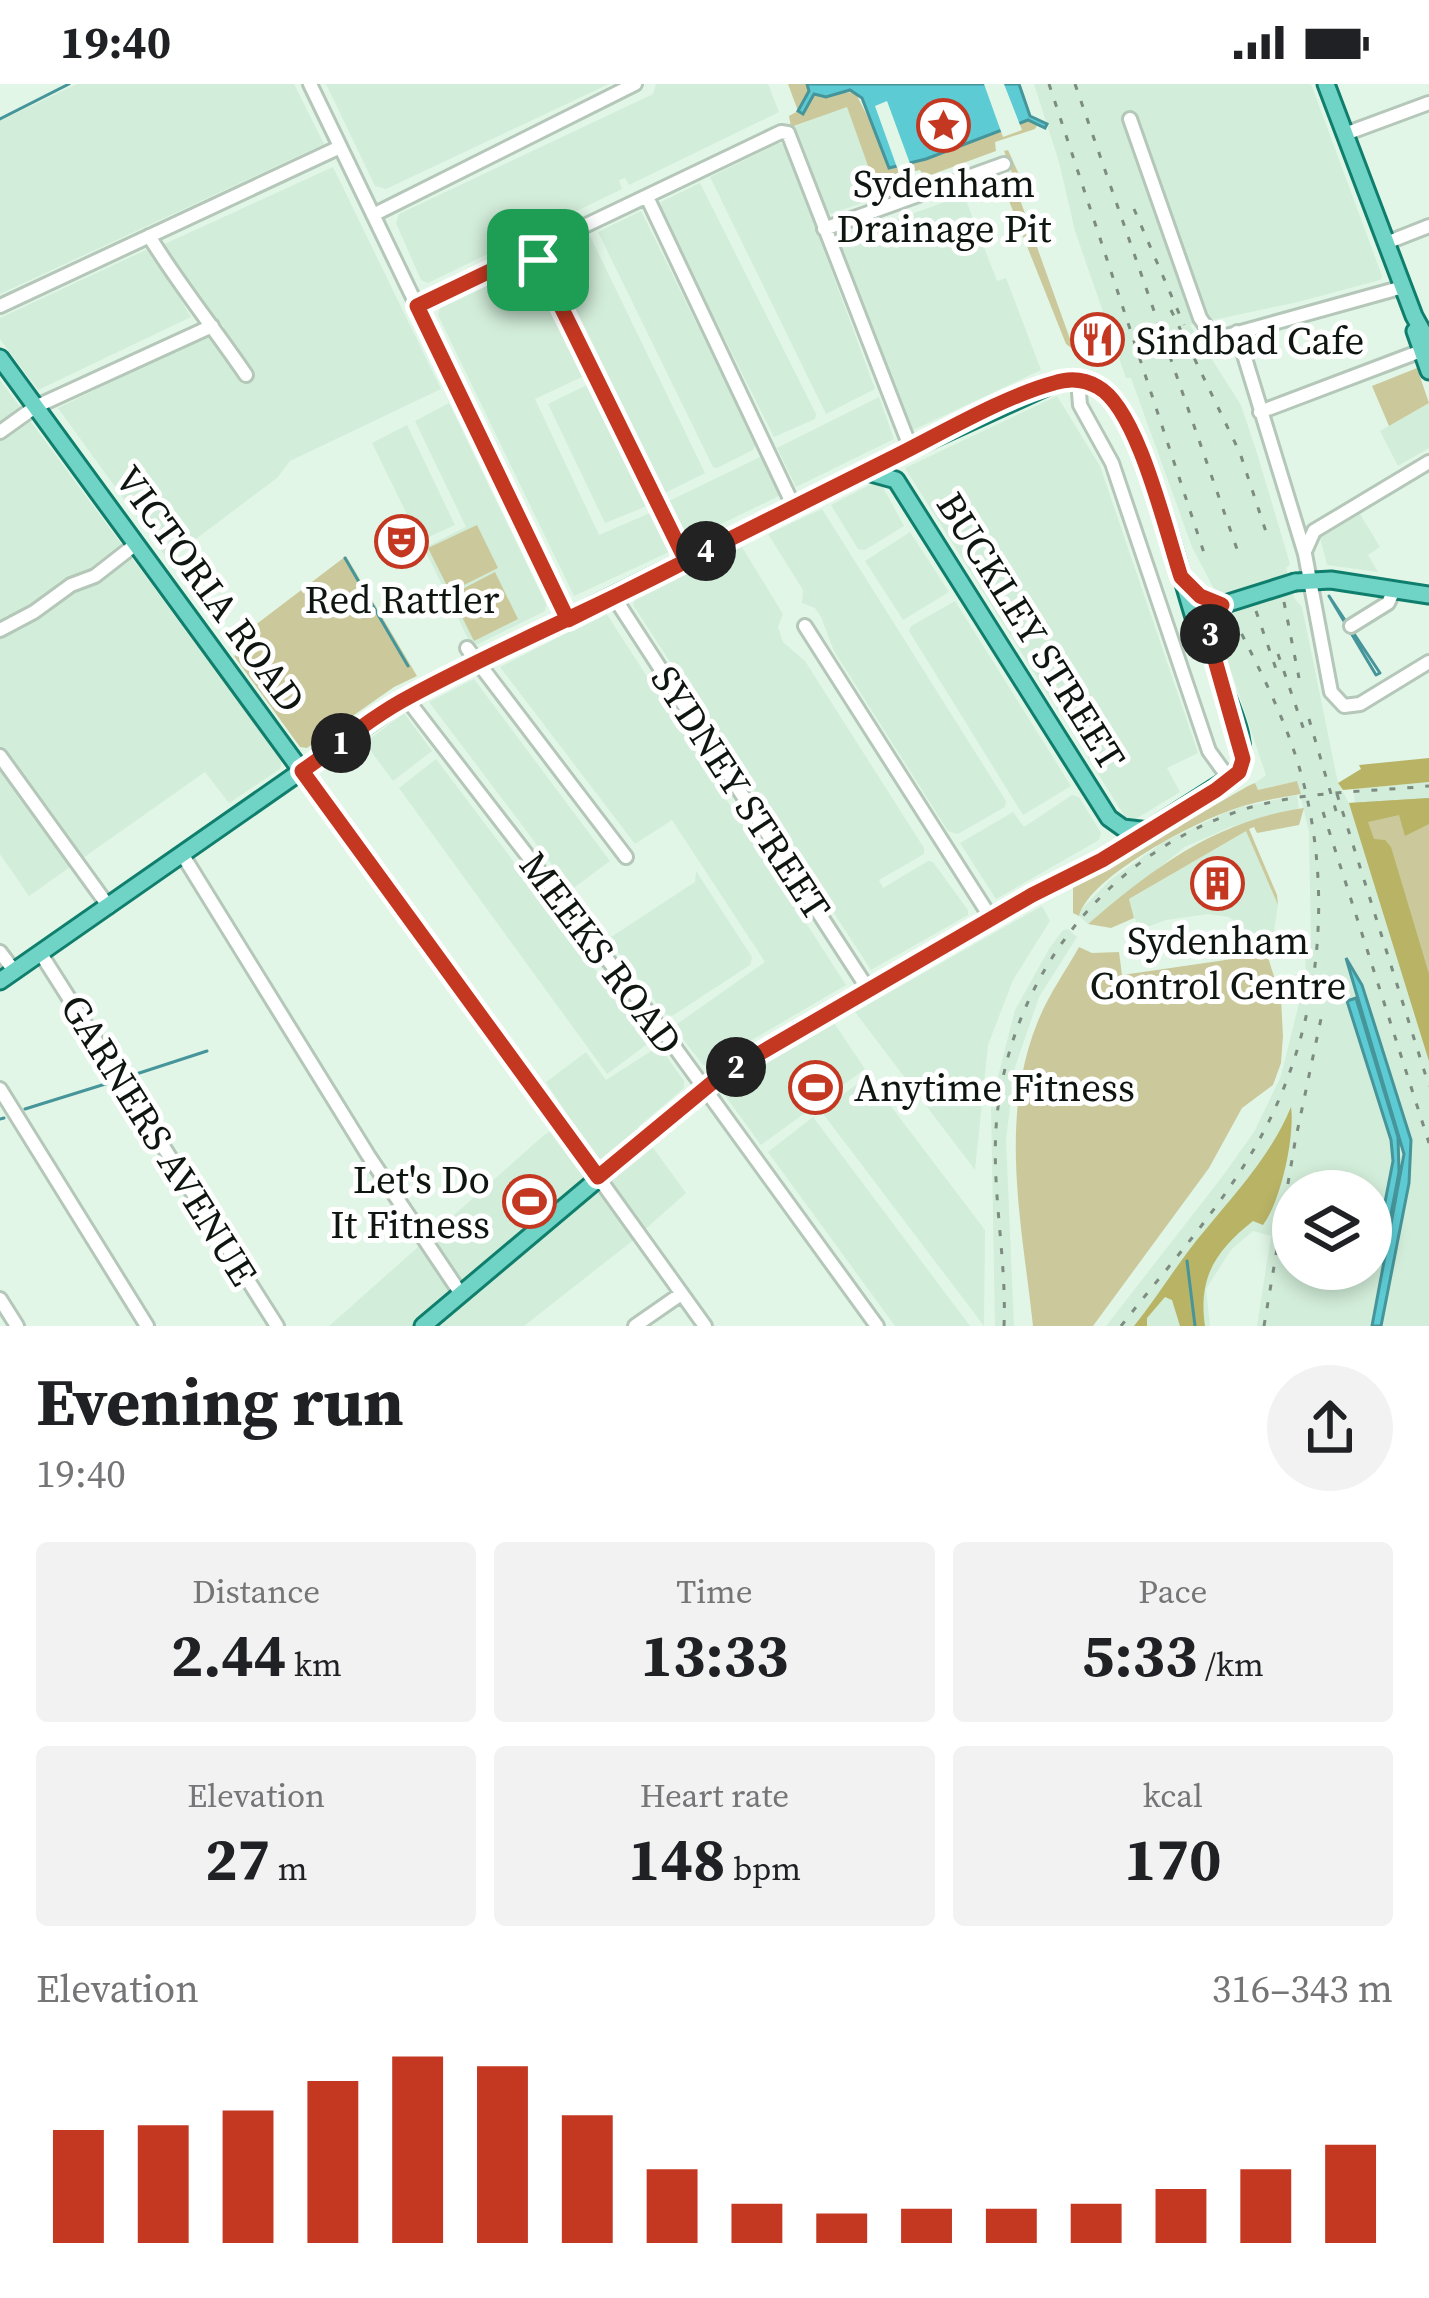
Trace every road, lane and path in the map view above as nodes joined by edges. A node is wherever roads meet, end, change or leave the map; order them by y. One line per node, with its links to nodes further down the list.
1 (310, 84): 7 (street)
2 (635, 84): 10 (street)
3 (1327, 84): 6 (main road)
4 (1429, 104): 6 (street)
5 (1130, 119): 20 (street)
6 (1345, 134): 14 (main road)
7 (340, 147): 10 (street); 13 (street)
8 (1004, 164): 12 (street)
9 (647, 196): 12 (street); 15 (street); 33 (street)
10 (373, 214): 18 (street)
11 (1429, 226): 14 (street)
12 (824, 229): 29 (street)
13 (149, 236): 17 (street); 19 (street)
14 (1386, 243): 16 (main road)
15 (534, 250): 18 (street); 36 (street)
16 (1403, 287): 20 (street); 21 (main road)
17 (0, 306)
18 (417, 306): 43 (street)
19 (212, 326): 24 (street); 26 (street)
20 (1237, 332): 27 (street)
21 (1425, 347): 23 (main road); 27 (street)
22 (0, 358): 26 (main road, VICTORIA ROAD)
23 (1429, 370)
24 (246, 375)
25 (1078, 380): 29 (main road); 37 (main road); 54 (street)
26 (35, 407): 28 (street); 34 (main road, VICTORIA ROAD)
27 (1260, 412): 35 (street)
28 (0, 432)
29 (909, 450): 31 (main road); 32 (main road, BUCKLEY STREET)
30 (1429, 462): 35 (street)
31 (864, 472): 32 (main road, BUCKLEY STREET); 33 (main road)
32 (896, 480): 55 (main road, BUCKLEY STREET)
33 (794, 507): 36 (main road)
34 (136, 544): 46 (street); 53 (main road, VICTORIA ROAD)
35 (1305, 554): 38 (street)
36 (686, 561): 41 (main road)
37 (1181, 577): 42 (main road); 48 (main road)
38 (1303, 581): 39 (main road); 42 (main road, bridge); 49 (street)
39 (1394, 590): 40 (main road); 45 (street)
40 (1429, 595)
41 (614, 597): 43 (main road); 65 (street, SYDNEY STREET)
42 (1222, 605): 48 (main road)
43 (568, 620): 50 (main road)
44 (805, 626): 61 (street)
45 (1352, 626)
46 (0, 630)
47 (467, 648): 50 (street)
48 (1213, 655): 54 (main road)
49 (1429, 662)
50 (477, 663): 51 (main road); 58 (street)
51 (406, 698): 53 (main road); 66 (street, MEEKS ROAD)
52 (0, 756): 60 (street)
53 (302, 771): 57 (main road); 68 (main road, VICTORIA ROAD)
54 (1230, 780): 56 (main road)
55 (1109, 818): 56 (main road, BUCKLEY STREET); 59 (main road, BUCKLEY STREET)
56 (1151, 830): 59 (main road)
57 (182, 854): 60 (main road); 71 (street)
58 (626, 857)
59 (1102, 860): 61 (main road)
60 (109, 907): 63 (main road)
61 (991, 918): 65 (main road)
62 (0, 952): 64 (street)
63 (41, 955): 64 (main road); 76 (street, GARNERS AVENUE)
64 (7, 977)
65 (868, 989): 66 (main road)
66 (704, 1089): 69 (main road); 80 (street, MEEKS ROAD)
67 (0, 1090): 75 (street)
68 (577, 1150): 69 (main road, VICTORIA ROAD); 70 (main road)
69 (598, 1177): 70 (main road); 72 (street, VICTORIA ROAD)
70 (559, 1210): 71 (main road)
71 (461, 1294): 77 (main road)
72 (681, 1294): 78 (street); 79 (street, VICTORIA ROAD)
73 (0, 1299): 74 (street)
74 (17, 1326)
75 (147, 1326)
76 (277, 1326)
77 (423, 1326)
78 (635, 1326)
79 (705, 1326)
80 (877, 1326)

